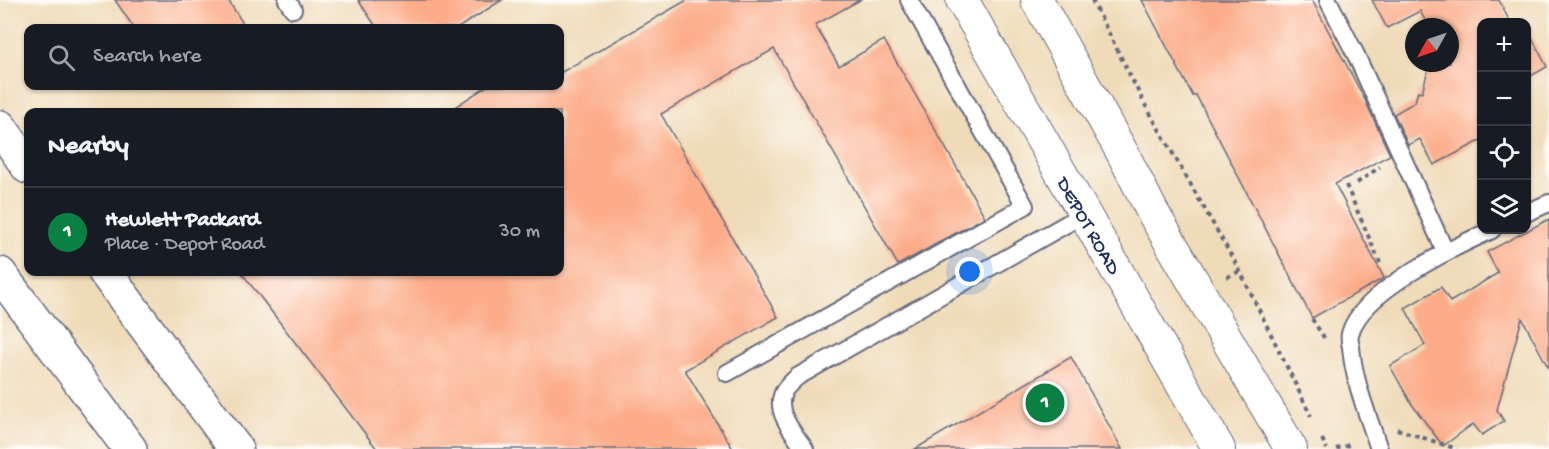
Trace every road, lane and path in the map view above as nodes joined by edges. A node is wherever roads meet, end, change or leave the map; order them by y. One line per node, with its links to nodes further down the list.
1 (909, 0): 21 (lane)
2 (962, 0): 13 (street, DEPOT ROAD)
3 (1037, 0): 30 (street)
4 (1092, 0): 22 (path)
5 (1328, 0): 15 (lane)
6 (0, 127): 7 (highway)
7 (24, 161)
8 (1380, 167): 9 (path)
9 (1357, 183)
10 (1346, 185): 16 (path)
11 (1549, 203): 12 (lane)
12 (1531, 211)
13 (1084, 214): 28 (lane); 29 (street, DEPOT ROAD)
14 (1483, 234): 15 (lane)
15 (1445, 251): 23 (lane)
16 (1380, 263)
17 (0, 274): 26 (highway)
18 (108, 276): 27 (highway)
19 (1312, 319): 20 (path)
20 (1329, 345)
21 (727, 372)
22 (1312, 418)
23 (1369, 418): 33 (lane); 34 (path)
24 (1322, 439): 31 (path)
25 (1353, 444): 32 (path)
26 (130, 449)
27 (236, 449)
28 (805, 449)
29 (1219, 449)
30 (1291, 449)
31 (1327, 449)
32 (1336, 449)
33 (1379, 449)
34 (1457, 449)

